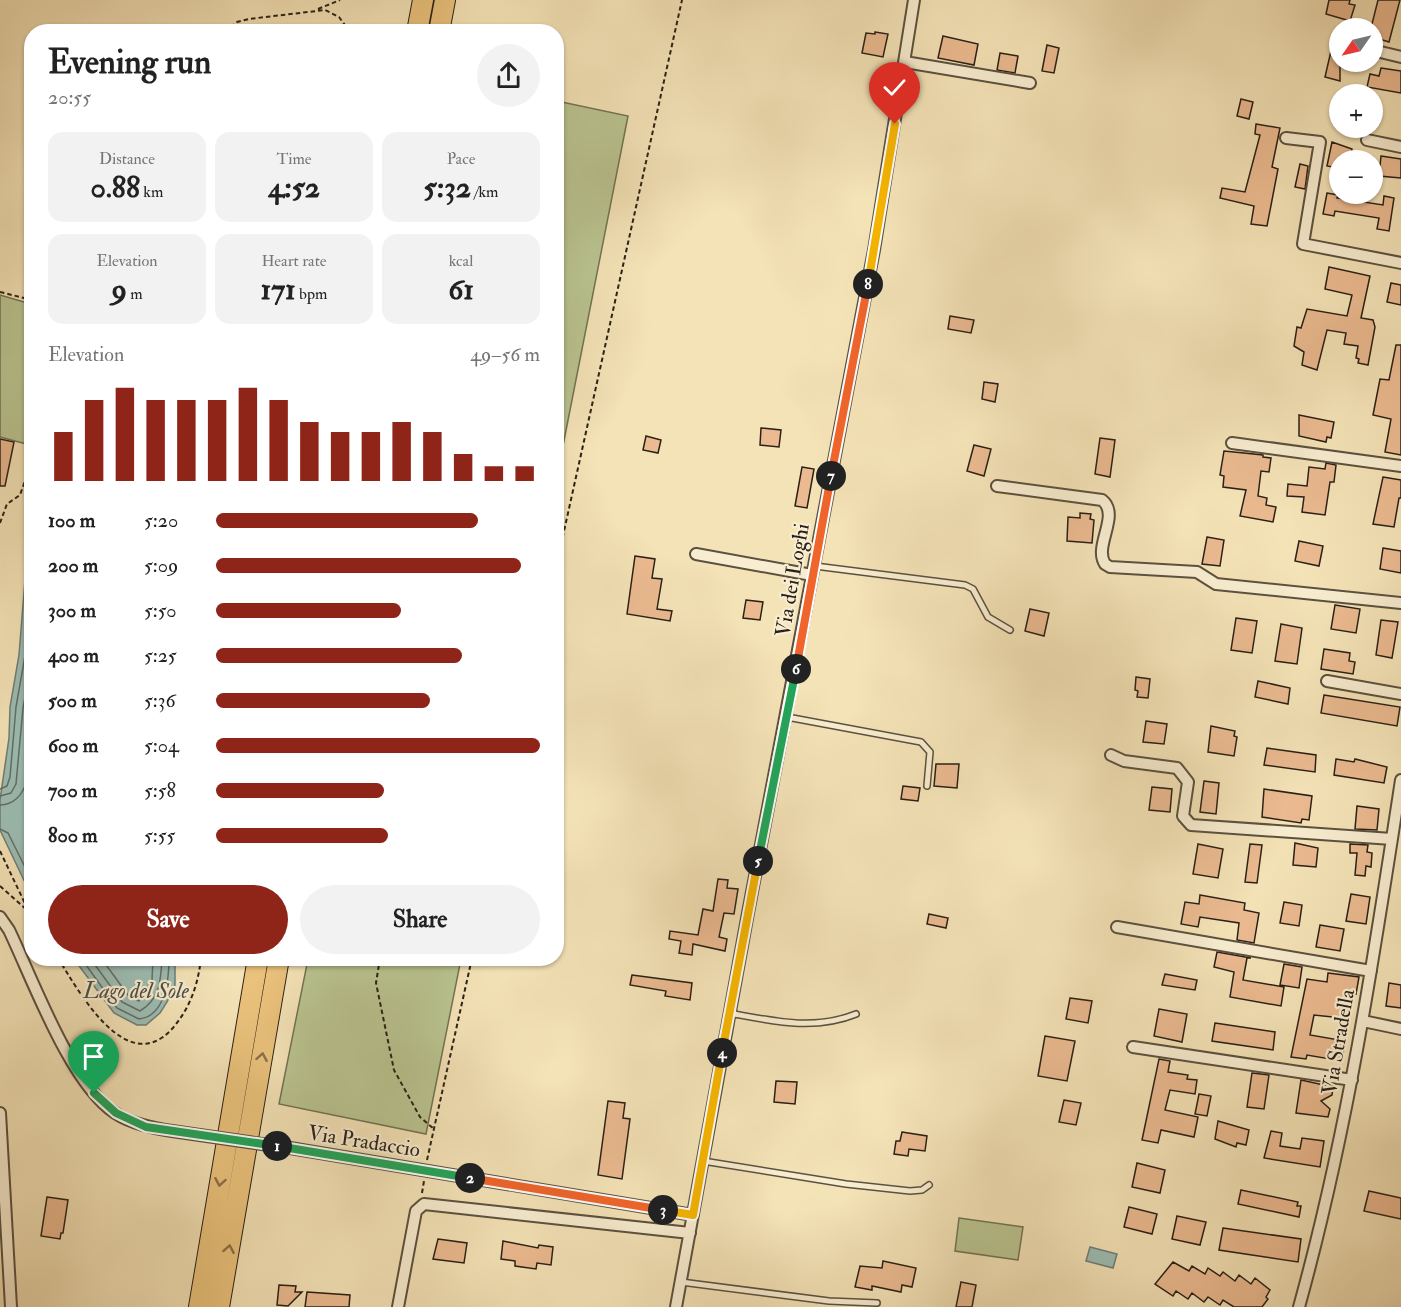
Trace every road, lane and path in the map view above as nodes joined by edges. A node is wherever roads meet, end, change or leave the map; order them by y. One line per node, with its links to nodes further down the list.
1 (340, 0): 6 (path)
2 (423, 0): 9 (highway)
3 (445, 0): 10 (highway)
4 (681, 0): 26 (path)
5 (914, 0): 13 (street, Via dei Loghi)
6 (312, 11): 7 (path); 8 (path)
7 (235, 24)
8 (344, 24)
9 (418, 24)
10 (441, 24)
11 (1383, 53): 12 (street)
12 (1401, 57)
13 (905, 62): 14 (street); 28 (street, Via dei Loghi)
14 (1030, 83)
15 (1286, 138): 18 (street)
16 (1367, 141): 17 (street)
17 (1401, 147)
18 (1401, 262)
19 (0, 292): 20 (path)
20 (24, 298)
21 (1232, 443): 22 (street)
22 (1401, 466)
23 (24, 484): 25 (path)
24 (997, 486): 29 (street)
25 (0, 523)
26 (564, 531)
27 (696, 554): 28 (street)
28 (813, 570): 30 (lane); 33 (street, Via dei Loghi)
29 (1401, 603)
30 (1010, 630)
31 (1327, 681): 32 (street)
32 (1401, 694)
33 (787, 717): 36 (lane); 53 (street, Via dei Loghi)
34 (1111, 755): 37 (street)
35 (1401, 780): 37 (street, Via Stradella)
36 (927, 786)
37 (1392, 839): 52 (street, Via Stradella)
38 (0, 851): 40 (path)
39 (0, 886): 41 (path)
40 (24, 901)
41 (24, 908)
42 (0, 917): 44 (street, Via Pradaccio, bridge)
43 (1117, 927): 52 (street)
44 (24, 962)
45 (26, 966): 66 (street, Via Pradaccio, bridge)
46 (63, 966): 47 (path)
47 (200, 966)
48 (257, 966): 71 (highway, one-way to 71)
49 (278, 966): 72 (highway, one-way to 49)
50 (379, 966): 60 (path)
51 (470, 966): 60 (path)
52 (1371, 971): 55 (street, Via Stradella)
53 (729, 1013): 54 (lane); 62 (street, Via dei Loghi)
54 (856, 1014)
55 (1363, 1021): 56 (street); 58 (street, Via Stradella)
56 (1401, 1029)
57 (1133, 1047): 58 (street)
58 (1352, 1080): 75 (street, Via Stradella)
59 (0, 1113): 70 (street)
60 (434, 1129): 61 (path)
61 (428, 1160)
62 (702, 1161): 64 (lane); 66 (street, Via dei Loghi)
63 (425, 1175): 65 (path)
64 (928, 1185)
65 (420, 1205): 67 (street); 73 (street)
66 (693, 1215): 67 (street, Via dei Loghi)
67 (690, 1233): 68 (street, Via dei Loghi)
68 (681, 1282): 69 (lane); 74 (street, Via dei Loghi)
69 (877, 1303)
70 (11, 1307)
71 (199, 1307)
72 (219, 1307)
73 (398, 1307)
74 (676, 1307)
75 (1299, 1307)

